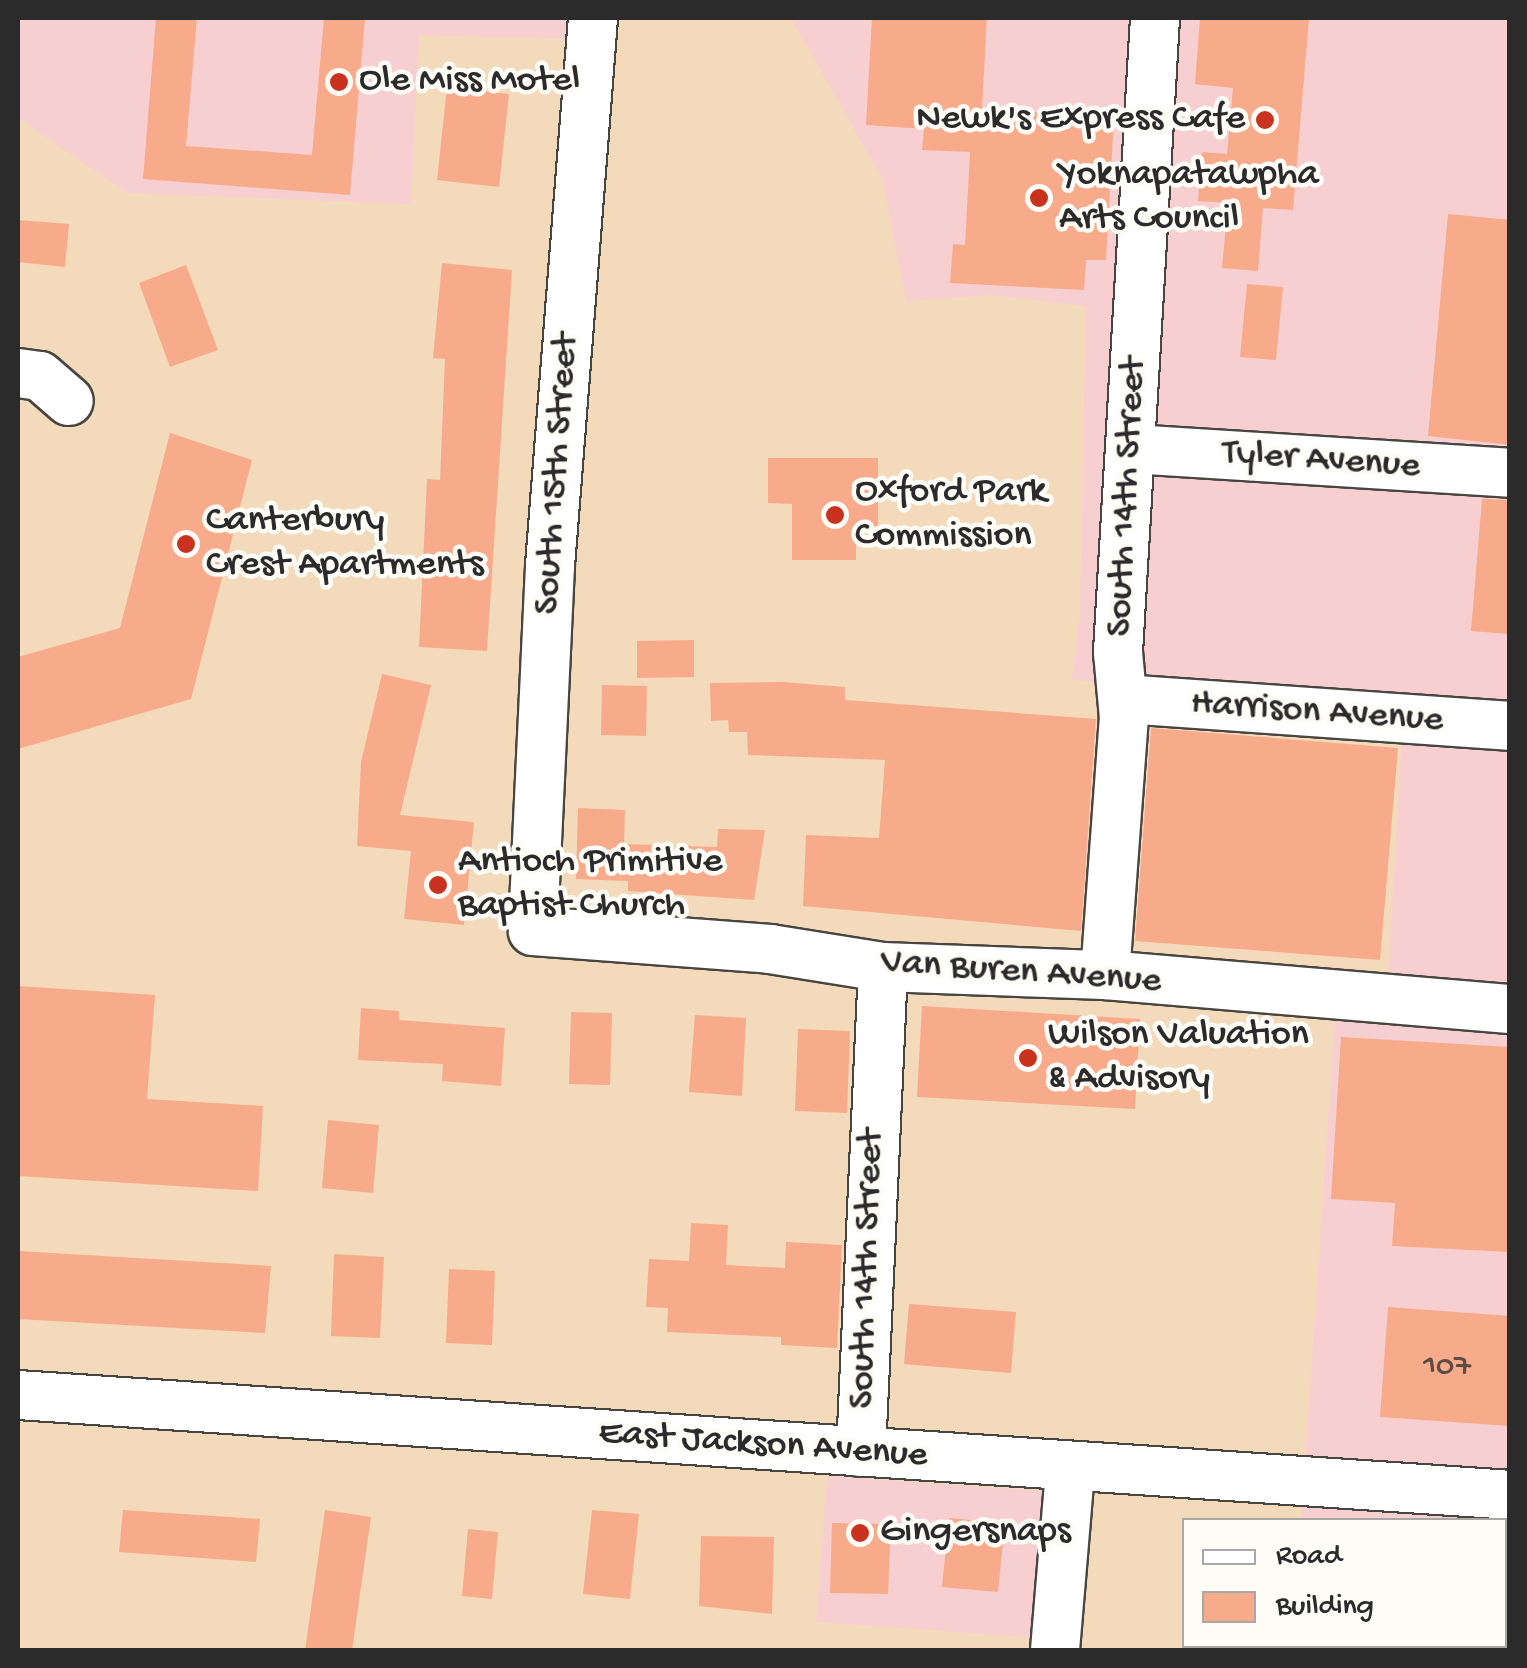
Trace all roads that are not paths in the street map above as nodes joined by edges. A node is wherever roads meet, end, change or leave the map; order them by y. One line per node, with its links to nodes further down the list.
1 (593, 18): 9 (street, South 15th Street)
2 (1154, 18): 5 (street, South 14th Street)
3 (18, 373): 4 (street)
4 (69, 400)
5 (1132, 449): 6 (street, Tyler Avenue); 7 (street, South 14th Street)
6 (1510, 472)
7 (1124, 699): 8 (street, Harrison Avenue); 11 (street, South 14th Street)
8 (1510, 726)
9 (533, 931): 10 (street, Van Buren Avenue)
10 (884, 967): 11 (street, Van Buren Avenue); 14 (street, South 14th Street)
11 (1104, 975): 12 (street, Van Buren Avenue)
12 (1510, 1009)
13 (18, 1395): 14 (street, East Jackson Avenue)
14 (861, 1452): 15 (street, East Jackson Avenue)
15 (1070, 1470): 17 (street, East Jackson Avenue); 18 (street)
16 (1510, 1495): 17 (street, East Jackson Avenue)
17 (1320, 1503)
18 (1055, 1650)

